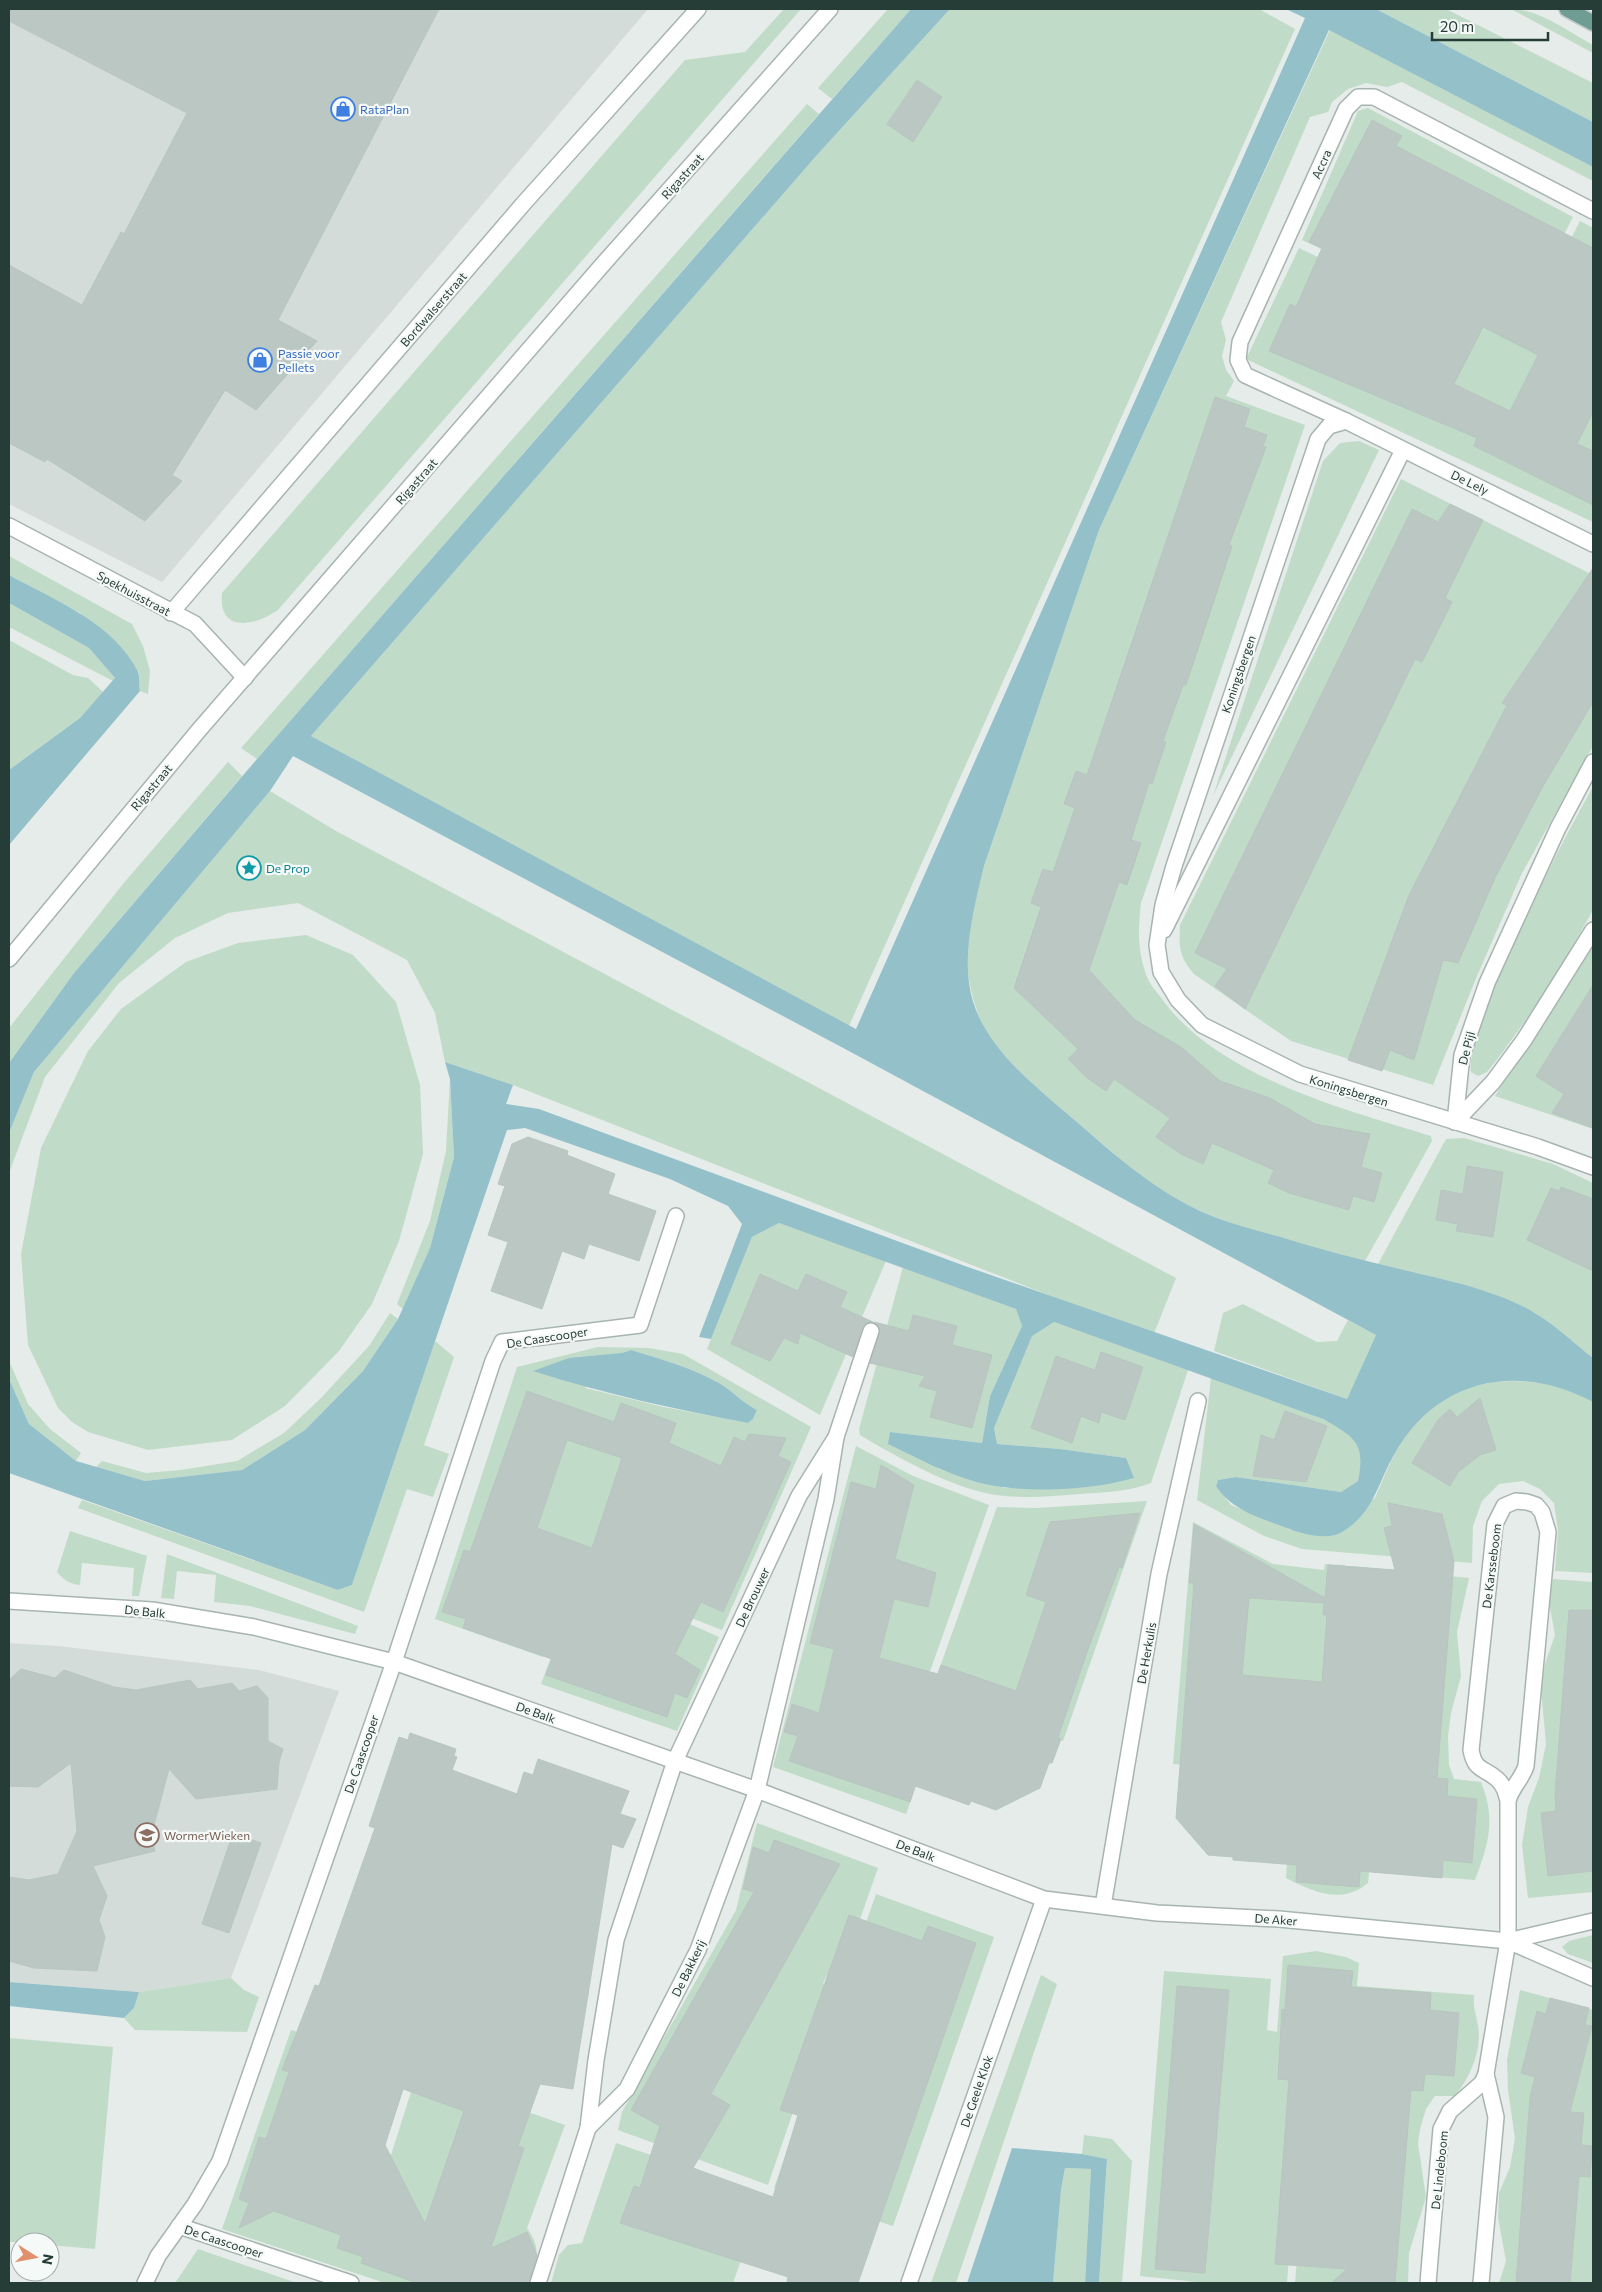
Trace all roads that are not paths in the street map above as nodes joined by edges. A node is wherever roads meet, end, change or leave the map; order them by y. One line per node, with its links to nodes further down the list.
1 (698, 9): 10 (street, Bordwalserstraat)
2 (830, 9): 11 (street, Rigastraat)
3 (1566, 9): 4 (main road)
4 (1593, 23)
5 (1593, 211): 6 (street, Accra)
6 (1346, 421): 7 (street, De Lely); 14 (street, Koningsbergen)
7 (1403, 450): 9 (street, De Lely); 14 (street)
8 (9, 526): 10 (street, Spekhuisstraat)
9 (1593, 544)
10 (171, 612): 11 (street, Spekhuisstraat)
11 (245, 678): 15 (street, Rigastraat)
12 (1593, 762): 16 (street, De Pijl)
13 (1593, 930): 16 (street)
14 (1157, 945): 16 (street, Koningsbergen)
15 (9, 959)
16 (1455, 1122): 17 (street, Koningsbergen)
17 (1593, 1167)
18 (676, 1216): 23 (street, De Caascooper)
19 (871, 1331): 21 (street, De Brouwer)
20 (1198, 1401): 28 (street, De Herkulis)
21 (836, 1437): 24 (street, De Brouwer); 25 (street, De Brouwer)
22 (9, 1601): 23 (street, De Balk)
23 (394, 1662): 24 (street, De Balk); 34 (street, De Caascooper)
24 (675, 1762): 25 (street, De Balk); 33 (street, De Bakkerij)
25 (757, 1790): 27 (street, De Balk); 33 (street, De Bakkerij)
26 (1508, 1801): 26 (street, De Karsseboom); 30 (street, De Karsseboom)
27 (1044, 1899): 28 (street, De Aker); 38 (street, De Geele Klok)
28 (1103, 1906): 30 (street, De Aker)
29 (1593, 1921): 30 (street, De Aker)
30 (1508, 1941): 31 (street, De Aker); 32 (street, De Lindeboom)
31 (1593, 1978)
32 (1486, 2074): 39 (street, De Lindeboom); 40 (street, De Lindeboom)
33 (588, 2128): 37 (street, De Bakkerij)
34 (179, 2226): 35 (street); 36 (street, De Caascooper)
35 (144, 2283)
36 (351, 2283)
37 (538, 2283)
38 (909, 2283)
39 (1428, 2283)
40 (1481, 2283)

